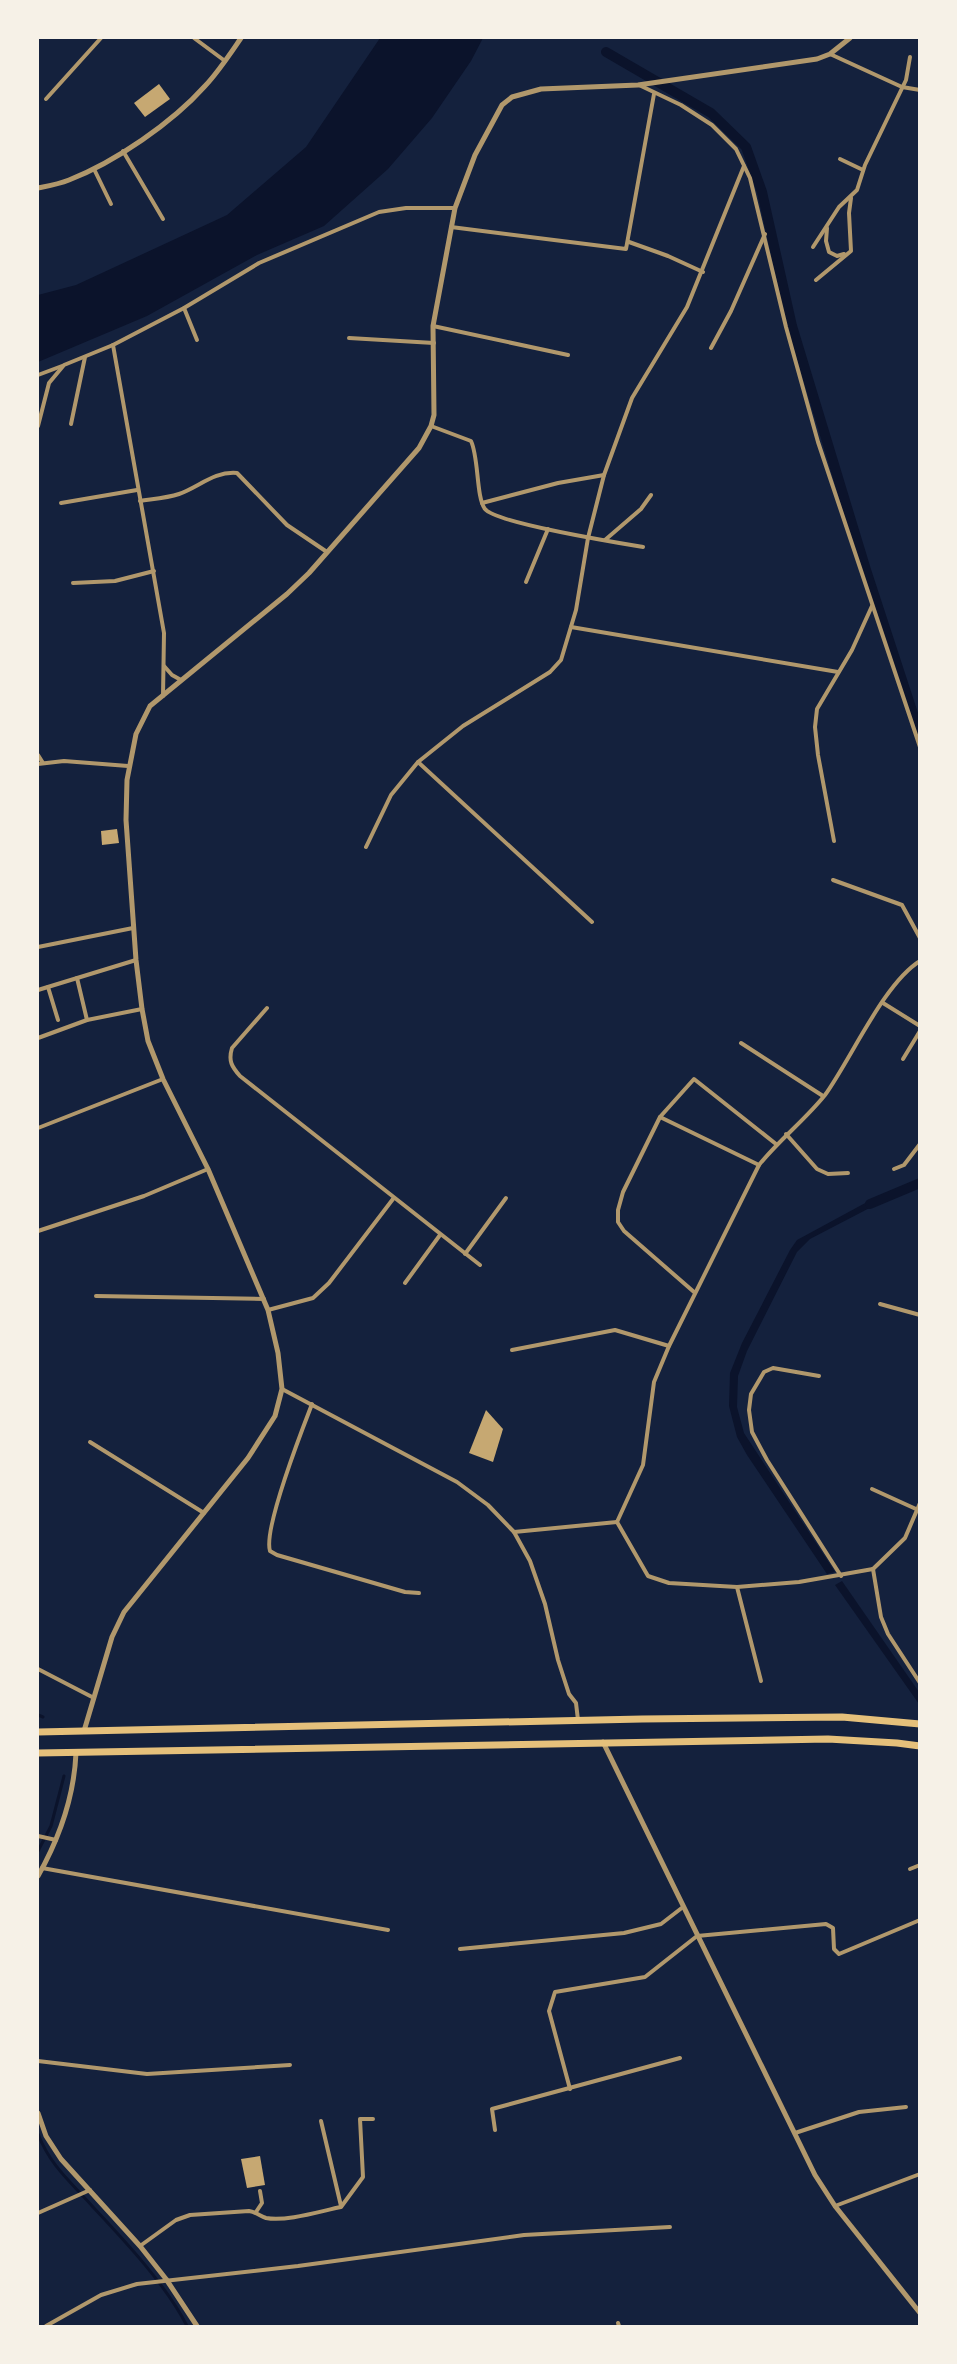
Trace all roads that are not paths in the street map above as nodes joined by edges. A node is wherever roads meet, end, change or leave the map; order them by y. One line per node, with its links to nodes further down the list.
1 (101, 38): 12 (street)
2 (194, 38): 7 (street)
3 (241, 38): 7 (street)
4 (850, 38): 5 (street)
5 (830, 54): 8 (street); 9 (street)
6 (910, 57): 9 (street)
7 (225, 61): 13 (street)
8 (638, 85): 11 (street); 21 (street)
9 (902, 87): 10 (street); 17 (street)
10 (920, 90)
11 (654, 94): 15 (street); 26 (street)
12 (46, 99)
13 (123, 151): 16 (street); 22 (street)
14 (840, 159): 17 (street)
15 (744, 166): 25 (street); 29 (street)
16 (94, 168): 18 (street); 20 (street)
17 (863, 170): 19 (street)
18 (38, 188)
19 (851, 198): 23 (street); 28 (street)
20 (111, 204)
21 (455, 208): 24 (street); 31 (street)
22 (162, 219)
23 (827, 225): 27 (street); 28 (street)
24 (451, 227): 26 (street); 32 (street)
25 (765, 234): 37 (street); 59 (street)
26 (629, 242): 29 (street)
27 (813, 247)
28 (848, 253): 30 (street)
29 (703, 272): 45 (street)
30 (816, 280)
31 (184, 308): 34 (street); 36 (street)
32 (433, 326): 35 (street); 38 (street)
33 (349, 338): 35 (street)
34 (196, 340)
35 (434, 343): 44 (street)
36 (113, 345): 39 (street); 46 (street)
37 (711, 348)
38 (568, 355)
39 (85, 356): 40 (street); 42 (street)
40 (64, 366): 41 (street); 43 (street)
41 (38, 375)
42 (71, 424)
43 (38, 426)
44 (431, 426): 50 (street); 55 (street)
45 (604, 475): 50 (street); 52 (street)
46 (137, 490): 48 (street); 49 (street)
47 (651, 495): 53 (street)
48 (140, 501): 55 (street); 56 (street)
49 (61, 503)
50 (482, 503): 51 (street)
51 (548, 529): 52 (street); 57 (street)
52 (588, 538): 53 (street); 60 (street)
53 (605, 540): 54 (street)
54 (643, 547)
55 (327, 552): 63 (street)
56 (154, 571): 58 (street); 61 (street)
57 (526, 582)
58 (72, 583)
59 (872, 605): 62 (street); 65 (street)
60 (571, 627): 62 (street); 68 (street)
61 (164, 665): 63 (street); 64 (street)
62 (838, 672): 72 (street)
63 (182, 681): 64 (street)
64 (163, 696): 71 (street)
65 (918, 738): 66 (street)
66 (920, 747)
67 (38, 755): 69 (street)
68 (418, 762): 73 (street); 75 (street)
69 (43, 763): 70 (street); 71 (street)
70 (38, 764)
71 (128, 766): 76 (street)
72 (834, 841)
73 (366, 847)
74 (832, 880): 77 (street)
75 (592, 922)
76 (134, 928): 78 (street); 79 (street)
77 (920, 938)
78 (38, 948)
79 (136, 960): 81 (street); 86 (street)
80 (920, 962): 84 (street)
81 (77, 978): 82 (street); 88 (street)
82 (48, 987): 83 (street); 87 (street)
83 (38, 990)
84 (883, 1003): 89 (street); 94 (street)
85 (267, 1008): 104 (street)
86 (142, 1009): 88 (street); 93 (street)
87 (58, 1020)
88 (87, 1020): 90 (street)
89 (920, 1028): 92 (street)
90 (38, 1038)
91 (741, 1043): 94 (street)
92 (903, 1059)
93 (163, 1079): 96 (street); 101 (street)
94 (823, 1096): 97 (street)
95 (660, 1117): 98 (street); 100 (street); 111 (street)
96 (38, 1128)
97 (786, 1134): 98 (street); 103 (street)
98 (776, 1144): 100 (street)
99 (920, 1144): 102 (street)
100 (759, 1165): 111 (street)
101 (208, 1169): 106 (street); 113 (street)
102 (894, 1169)
103 (849, 1173)
104 (393, 1198): 107 (street); 115 (street)
105 (506, 1198): 108 (street)
106 (38, 1231)
107 (440, 1235): 108 (street); 110 (street)
108 (465, 1254): 109 (street)
109 (480, 1265)
110 (405, 1283)
111 (694, 1292): 117 (street)
112 (96, 1296): 113 (street)
113 (264, 1299): 115 (street)
114 (880, 1304): 116 (street)
115 (268, 1310): 120 (street)
116 (920, 1315)
117 (669, 1346): 118 (street); 127 (street)
118 (512, 1350)
119 (819, 1376): 130 (street)
120 (282, 1389): 121 (street); 126 (street)
121 (312, 1404): 128 (street); 132 (street)
122 (90, 1442): 126 (street)
123 (872, 1489): 125 (street)
124 (920, 1503): 125 (street)
125 (916, 1509): 129 (street)
126 (204, 1513): 136 (street)
127 (617, 1522): 128 (street); 131 (street)
128 (514, 1532): 137 (street)
129 (873, 1569): 130 (street); 135 (street)
130 (841, 1576): 131 (street)
131 (737, 1587): 134 (street)
132 (419, 1593)
133 (38, 1668): 136 (street)
134 (760, 1681)
135 (920, 1683)
136 (94, 1698): 139 (street)
137 (578, 1720): 138 (main road); 139 (main road)
138 (920, 1724)
139 (84, 1731): 140 (main road)
140 (38, 1732)
141 (603, 1742): 142 (main road); 144 (main road); 151 (street)
142 (920, 1746)
143 (38, 1753): 144 (main road)
144 (76, 1753): 146 (street)
145 (38, 1836): 146 (street)
146 (56, 1840): 148 (street)
147 (920, 1865): 149 (street)
148 (42, 1868): 150 (street); 153 (street)
149 (910, 1869)
150 (38, 1875)
151 (683, 1907): 154 (street); 155 (street)
152 (920, 1920): 154 (street)
153 (388, 1930)
154 (698, 1936): 159 (street); 165 (street)
155 (460, 1950)
156 (680, 2058): 159 (street)
157 (38, 2061): 158 (street)
158 (290, 2065)
159 (570, 2089): 164 (street)
160 (906, 2107): 165 (street)
161 (38, 2113): 167 (street)
162 (373, 2119): 169 (street)
163 (321, 2121): 169 (street)
164 (495, 2130)
165 (794, 2134): 170 (street)
166 (920, 2174): 170 (street)
167 (90, 2190): 172 (street); 174 (street)
168 (260, 2191): 171 (street)
169 (341, 2206): 171 (street)
170 (835, 2206): 176 (street)
171 (256, 2212): 174 (street)
172 (38, 2213)
173 (670, 2228): 175 (street)
174 (140, 2246): 175 (street)
175 (163, 2280): 177 (street); 178 (street)
176 (920, 2313)
177 (46, 2326)
178 (197, 2326)

